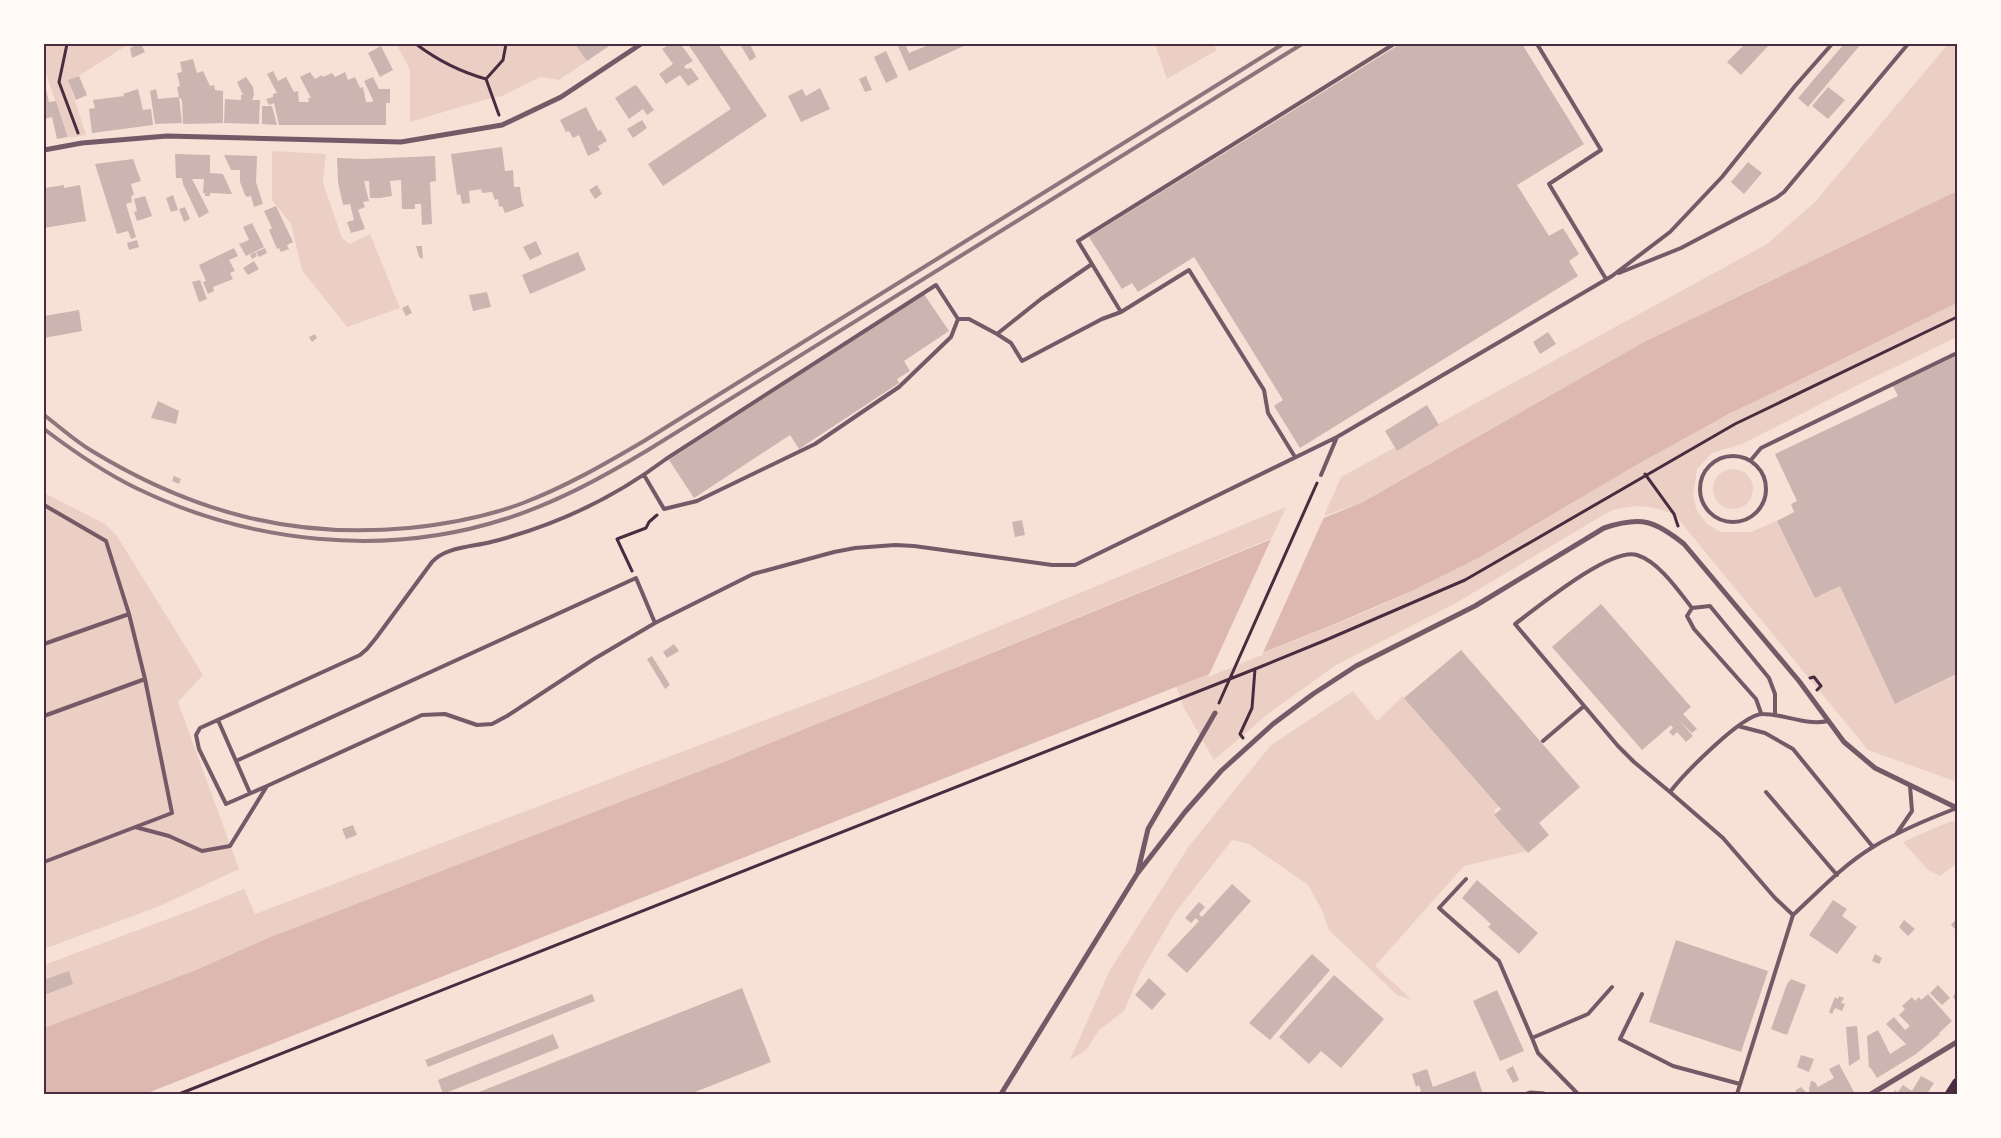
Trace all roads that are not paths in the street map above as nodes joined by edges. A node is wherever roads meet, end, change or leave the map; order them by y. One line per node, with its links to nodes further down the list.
1 (640, 44): 6 (street)
2 (1394, 44): 7 (lane)
3 (1537, 44): 9 (lane)
4 (1832, 44): 8 (lane)
5 (1908, 44): 8 (lane)
6 (44, 150)
7 (1092, 264): 10 (lane); 12 (lane)
8 (1612, 276): 9 (lane)
9 (1606, 279): 14 (lane)
10 (1122, 312): 12 (lane); 15 (lane)
11 (958, 319): 12 (lane); 17 (lane); 17 (lane)
12 (997, 334)
13 (1957, 353): 16 (lane)
14 (1337, 437): 15 (lane); 18 (lane)
15 (1295, 457): 22 (lane)
16 (1751, 460): 16 (lane)
17 (644, 475): 30 (lane)
18 (1321, 475)
19 (44, 505): 21 (lane)
20 (1692, 608): 25 (lane); 27 (lane); 28 (lane)
21 (129, 614): 23 (lane); 24 (lane)
22 (655, 623): 34 (lane); 35 (lane)
23 (44, 644)
24 (145, 679): 29 (lane); 41 (lane)
25 (1584, 706): 33 (lane); 37 (lane)
26 (1215, 713): 45 (street)
27 (1761, 714): 28 (lane); 32 (lane)
28 (1775, 715): 31 (lane)
29 (44, 716)
30 (218, 720): 34 (lane); 39 (lane)
31 (1828, 721): 36 (street); 45 (street)
32 (1738, 726): 37 (lane); 43 (lane)
33 (1543, 741)
34 (236, 761): 39 (lane)
35 (267, 786): 39 (lane); 41 (lane)
36 (1910, 786): 40 (street); 42 (lane)
37 (1670, 792): 48 (lane)
38 (1766, 792): 46 (lane)
39 (250, 793)
40 (1957, 808): 42 (lane)
41 (135, 826): 44 (lane)
42 (1896, 835): 43 (lane)
43 (1873, 847): 46 (lane)
44 (44, 862)
45 (1137, 874): 55 (street)
46 (1837, 875): 48 (lane)
47 (1466, 879): 51 (lane)
48 (1793, 915): 54 (lane)
49 (1612, 987): 51 (lane)
50 (1642, 994): 54 (lane)
51 (1532, 1038): 58 (lane)
52 (1957, 1042): 60 (street)
53 (1957, 1083): 61 (main road)
54 (1740, 1084): 59 (lane)
55 (1001, 1094)
56 (1527, 1094): 57 (street)
57 (1544, 1094)
58 (1578, 1094)
59 (1737, 1094)
60 (1870, 1094)
61 (1950, 1094)

